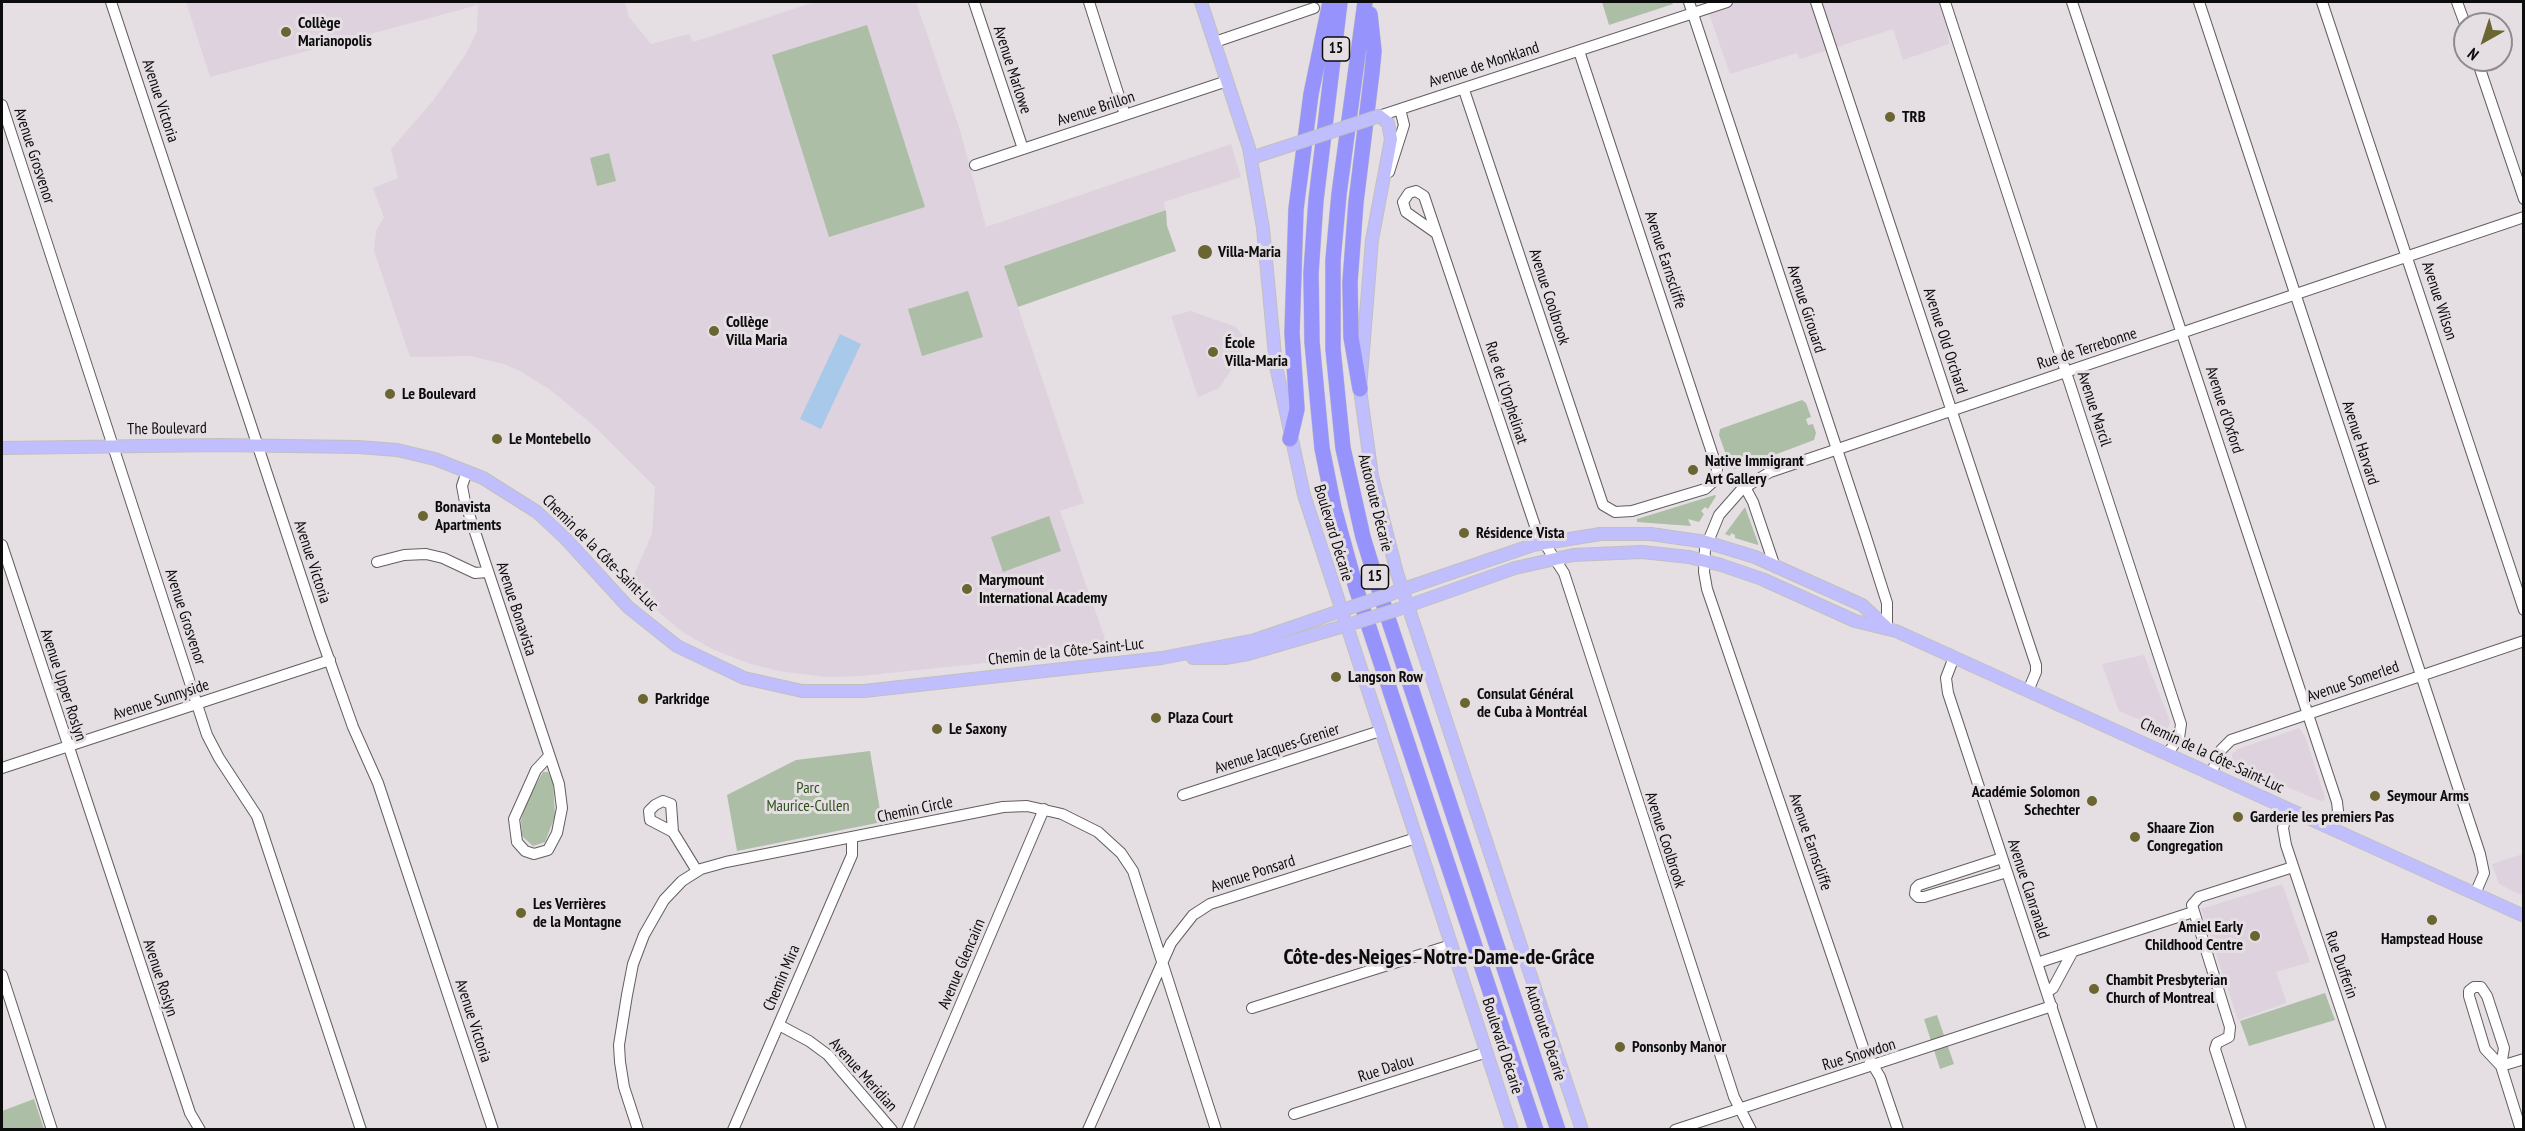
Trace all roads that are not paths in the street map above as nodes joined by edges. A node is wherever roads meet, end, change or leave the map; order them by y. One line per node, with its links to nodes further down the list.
1 (111, 2): 41 (street, Avenue Victoria)
2 (974, 2): 26 (street, Avenue Marlowe)
3 (1089, 2): 24 (street)
4 (1201, 2): 17 (main road, Boulevard Décarie)
5 (1330, 2): 39 (highway)
6 (1340, 2): 118 (highway, 15)
7 (1367, 2): 37 (highway); 119 (highway, Autoroute Décarie / 15)
8 (1689, 2): 16 (street, Avenue Girouard)
9 (1727, 2): 16 (street, Avenue de Monkland)
10 (1816, 2): 38 (street, Avenue Old Orchard)
11 (1945, 2): 36 (street, Avenue Marcil)
12 (2072, 2): 35 (street, Avenue d'Oxford)
13 (2199, 2): 34 (street, Avenue Harvard)
14 (2322, 2): 33 (street, Avenue Wilson)
15 (1314, 8): 17 (street)
16 (1693, 13): 18 (street, Avenue de Monkland); 44 (street, Avenue Girouard)
17 (1215, 42): 20 (main road, Boulevard Décarie)
18 (1579, 51): 21 (street, Avenue de Monkland); 47 (street, Avenue Earnscliffe)
19 (2481, 72): 30 (street)
20 (1227, 81): 24 (street, Avenue Brillon); 27 (main road, Boulevard Décarie)
21 (1464, 90): 23 (street, Avenue de Monkland); 47 (street, Avenue Coolbrook)
22 (2, 105): 40 (street, Avenue Grosvenor)
23 (1400, 109): 25 (street, Avenue de Monkland); 29 (street)
24 (1125, 115): 26 (street, Avenue Brillon)
25 (1379, 116): 27 (main road, Avenue de Monkland, bridge); 29 (main road)
26 (1023, 149): 28 (street, Avenue Brillon)
27 (1251, 158): 39 (main road, Boulevard Décarie)
28 (975, 165)
29 (1380, 196): 37 (main road)
30 (2523, 199)
31 (2523, 217): 33 (street, Rue de Terrebonne)
32 (1436, 233): 48 (street, Rue de l'Orphelinat)
33 (2408, 257): 34 (street, Rue de Terrebonne); 60 (street, Avenue Wilson)
34 (2296, 295): 35 (street, Rue de Terrebonne); 67 (street, Avenue Harvard)
35 (2182, 333): 36 (street, Rue de Terrebonne); 70 (street, Avenue d'Oxford)
36 (2066, 372): 38 (street, Rue de Terrebonne); 73 (street, Avenue Marcil)
37 (1360, 389): 57 (main road)
38 (1952, 410): 44 (street, Rue de Terrebonne); 68 (street, Avenue Old Orchard)
39 (1290, 439): 59 (main road, Boulevard Décarie)
40 (113, 446): 41 (main road, The Boulevard); 43 (main road, The Boulevard); 69 (street, Avenue Grosvenor)
41 (257, 446): 42 (main road, The Boulevard); 66 (street, Avenue Victoria)
42 (333, 447): 45 (main road, Chemin de la Côte-Saint-Luc)
43 (2, 448)
44 (1837, 449): 46 (street, Rue de Terrebonne); 62 (street, Avenue Girouard)
45 (467, 471): 56 (street, Avenue Bonavista); 65 (main road, Chemin de la Côte-Saint-Luc)
46 (1744, 487): 49 (street, Rue de Terrebonne); 55 (street)
47 (1610, 510)
48 (1543, 542): 49 (main road, Chemin de la Côte-Saint-Luc); 52 (street, Rue de l'Orphelinat); 57 (main road, Chemin de la Côte-Saint-Luc)
49 (1706, 542): 53 (street, Rue de Terrebonne); 55 (main road, Chemin de la Côte-Saint-Luc)
50 (2, 545): 51 (street, Avenue Upper Roslyn)
51 (3, 557): 72 (street, Avenue Upper Roslyn)
52 (1556, 558): 53 (main road, Chemin de la Côte-Saint-Luc); 58 (main road, Chemin de la Côte-Saint-Luc); 105 (street, Avenue Coolbrook)
53 (1704, 560): 62 (main road, Chemin de la Côte-Saint-Luc); 103 (street, Avenue Earnscliffe)
54 (377, 562): 56 (street)
55 (1774, 564): 62 (main road, Chemin de la Côte-Saint-Luc)
56 (487, 572): 74 (street, Avenue Bonavista)
57 (1398, 591): 58 (main road); 59 (main road, Chemin de la Côte-Saint-Luc, bridge)
58 (1403, 607): 61 (main road, Chemin de la Côte-Saint-Luc, bridge); 120 (main road)
59 (1344, 610): 61 (main road, Boulevard Décarie); 65 (main road, Chemin de la Côte-Saint-Luc)
60 (2523, 610)
61 (1349, 624): 65 (main road, Chemin de la Côte-Saint-Luc); 71 (main road, Boulevard Décarie)
62 (1887, 627): 64 (main road, Chemin de la Côte-Saint-Luc)
63 (2523, 641): 67 (street, Avenue Somerled)
64 (1954, 657): 68 (main road, Chemin de la Côte-Saint-Luc); 85 (street, Avenue Clanranald)
65 (1162, 658)
66 (330, 660): 69 (street, Avenue Sunnyside); 110 (street, Avenue Victoria)
67 (2421, 675): 70 (street, Avenue Somerled); 89 (street, Avenue Harvard)
68 (2028, 691): 73 (main road, Chemin de la Côte-Saint-Luc)
69 (198, 704): 72 (street, Avenue Sunnyside); 109 (street, Avenue Grosvenor)
70 (2307, 714): 76 (street, Avenue Somerled); 80 (street, Avenue d'Oxford)
71 (1380, 731): 77 (street, Avenue Jacques-Grenier); 84 (main road, Boulevard Décarie)
72 (68, 746): 75 (street, Avenue Sunnyside); 82 (street, Avenue Upper Roslyn)
73 (2167, 754): 76 (main road, Chemin de la Côte-Saint-Luc)
74 (549, 756): 74 (street, Avenue Bonavista)
75 (2, 768)
76 (2211, 774): 79 (main road, Chemin de la Côte-Saint-Luc)
77 (1183, 795)
78 (1044, 809): 83 (street, Chemin Circle); 94 (street, Chemin Circle); 114 (street, Avenue Glencairn)
79 (2288, 809): 80 (main road, Chemin de la Côte-Saint-Luc); 86 (street, Rue Dufferin)
80 (2331, 829): 89 (main road, Chemin de la Côte-Saint-Luc)
81 (673, 832): 87 (street)
82 (97, 834): 108 (street, Avenue Roslyn)
83 (852, 837): 87 (street, Chemin Circle); 100 (street, Chemin Mira)
84 (1416, 838): 92 (main road, Boulevard Décarie); 94 (street, Avenue Ponsard)
85 (2002, 858): 88 (street, Avenue Clanranald); 88 (street)
86 (2293, 867): 90 (street); 126 (street, Rue Dufferin)
87 (697, 871): 111 (street, Chemin Circle)
88 (2007, 872): 95 (street, Avenue Clanranald)
89 (2475, 894): 91 (main road, Chemin de la Côte-Saint-Luc)
90 (2193, 912): 93 (street); 125 (street)
91 (2523, 916)
92 (1451, 945): 99 (street); 101 (main road, Boulevard Décarie)
93 (2073, 951): 95 (street); 97 (street)
94 (1162, 962): 115 (street, Avenue Ponsard); 116 (street, Chemin Circle)
95 (2037, 963): 97 (street, Avenue Clanranald)
96 (2, 975): 107 (street)
97 (2047, 992): 98 (street, Avenue Clanranald)
98 (2052, 1006): 103 (street, Rue Snowdon); 124 (street, Avenue Clanranald)
99 (1252, 1008)
100 (778, 1025): 112 (street, Chemin Mira); 113 (street, Avenue Meridian)
101 (1487, 1052): 106 (street, Rue Dalou); 117 (main road, Boulevard Décarie)
102 (2523, 1059): 104 (street)
103 (1874, 1065): 105 (street, Rue Snowdon); 123 (street, Avenue Earnscliffe)
104 (2501, 1066): 104 (street); 127 (street)
105 (1740, 1108): 121 (street, Rue Snowdon); 122 (street, Avenue Coolbrook)
106 (1294, 1114)
107 (52, 1130)
108 (200, 1130)
109 (361, 1130)
110 (493, 1130)
111 (638, 1130)
112 (733, 1130)
113 (891, 1130)
114 (907, 1130)
115 (1088, 1130)
116 (1216, 1130)
117 (1512, 1130)
118 (1536, 1130)
119 (1558, 1130)
120 (1581, 1130)
121 (1675, 1130)
122 (1751, 1130)
123 (1898, 1130)
124 (2092, 1130)
125 (2241, 1130)
126 (2380, 1130)
127 (2521, 1130)

